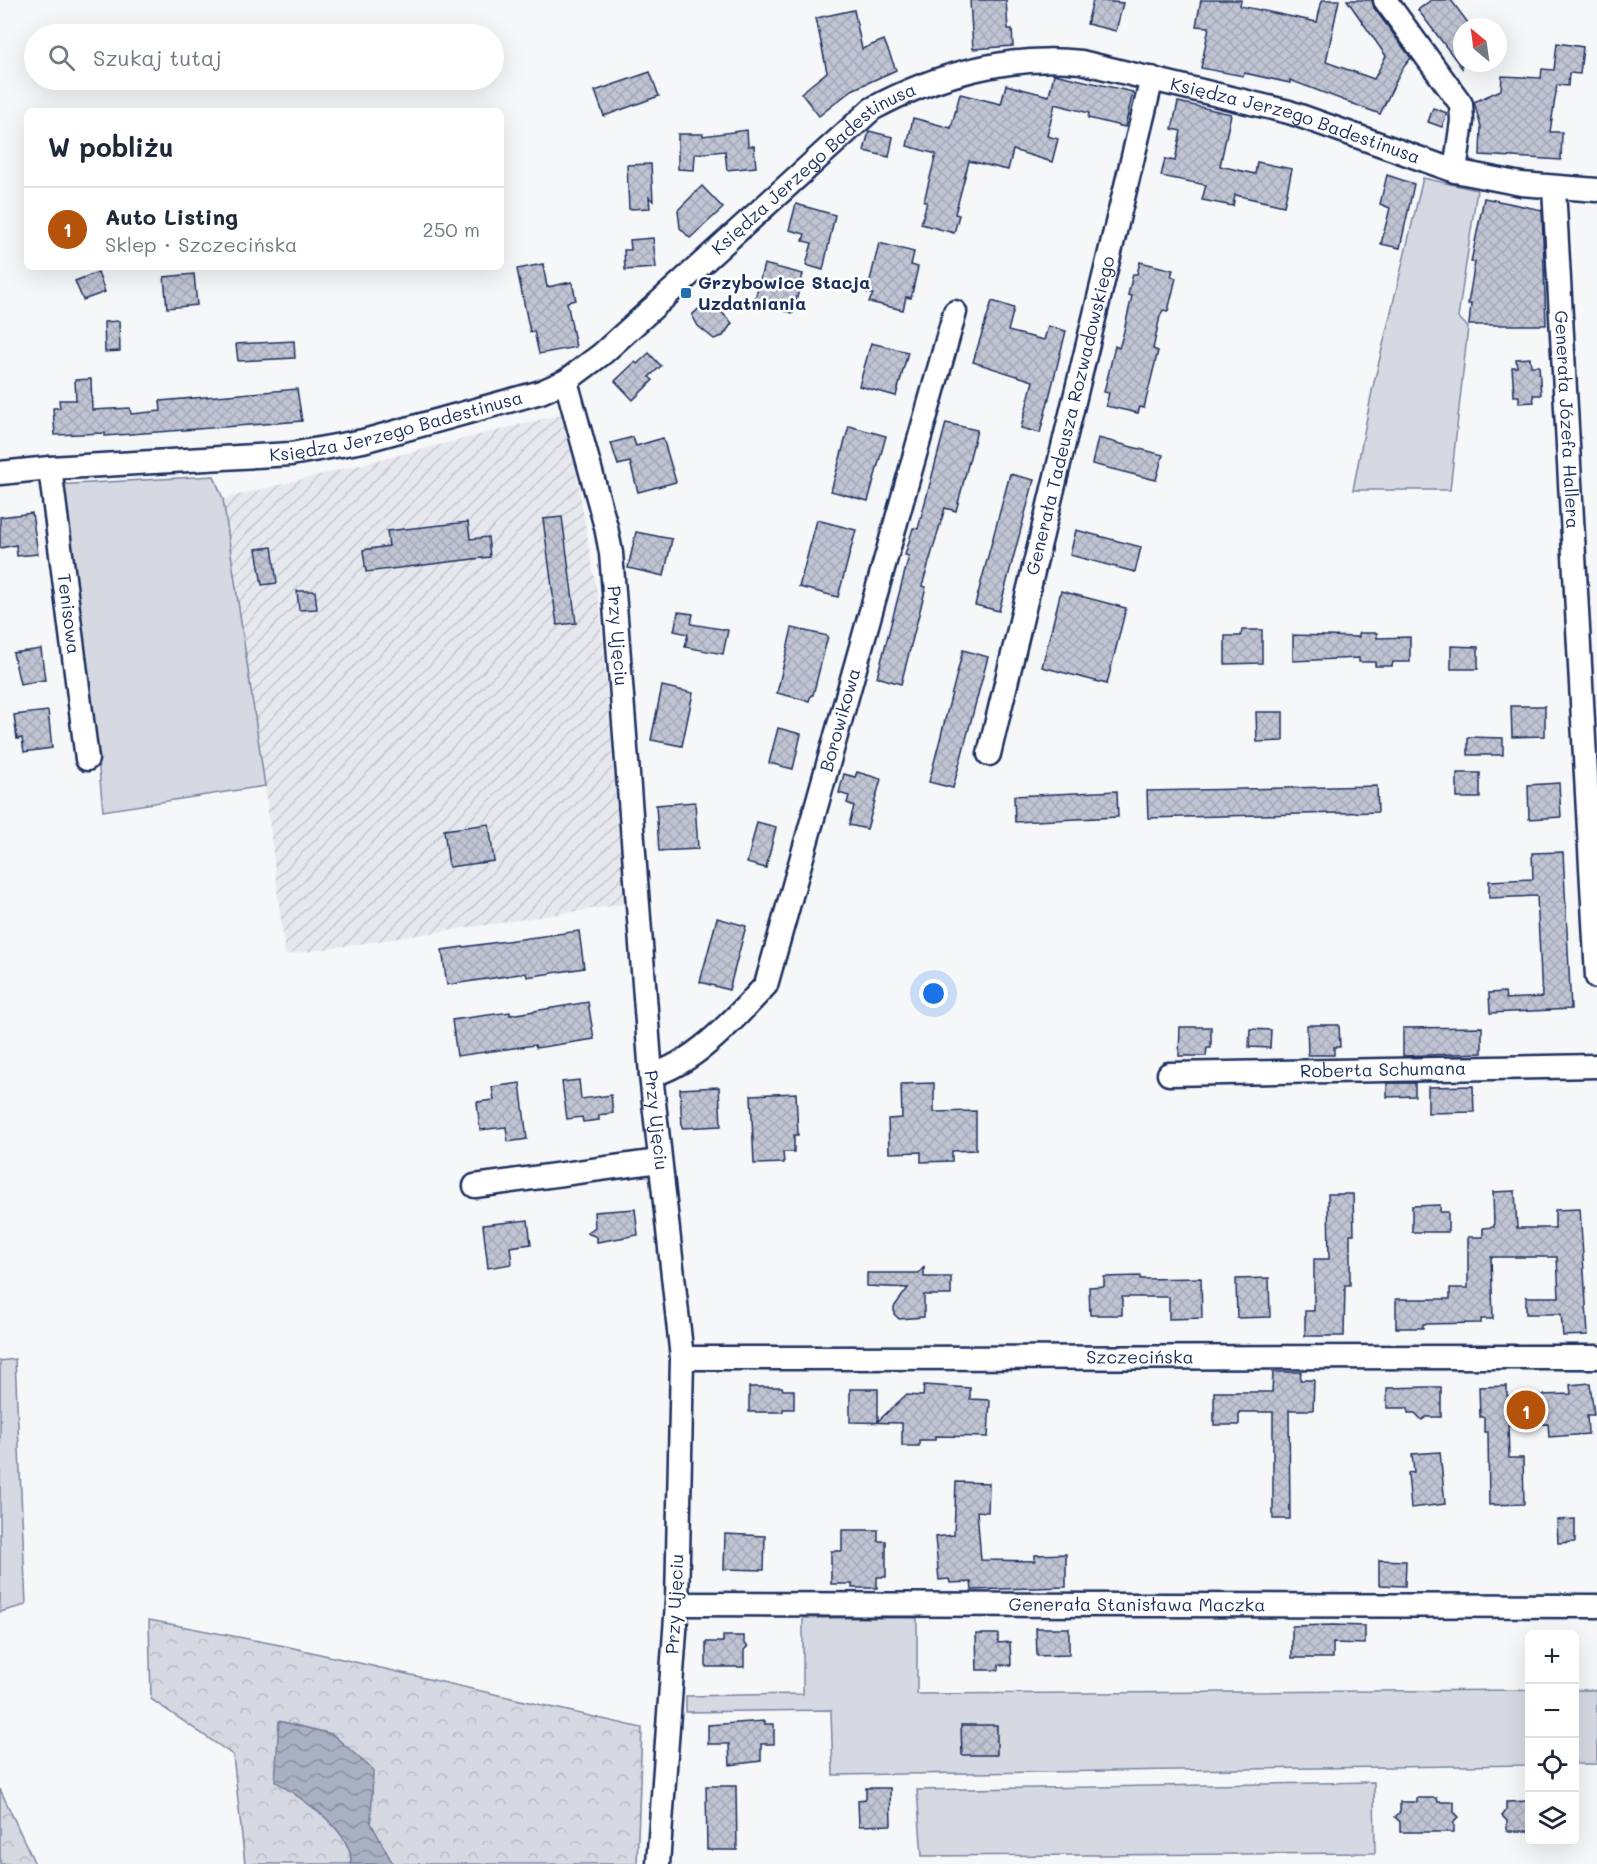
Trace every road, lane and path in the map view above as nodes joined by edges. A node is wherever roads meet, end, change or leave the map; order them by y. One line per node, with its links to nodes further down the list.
1 (1385, 0): 3 (street)
2 (1152, 78): 3 (street, Księdza Jerzego Badestinusa); 7 (street, Księdza Jerzego Badestinusa); 10 (street, Generała Tadeusza Rozwadowskiego)
3 (1455, 171): 4 (street, Księdza Jerzego Badestinusa)
4 (1554, 188): 5 (street, Księdza Jerzego Badestinusa); 12 (street, Generała Józefa Hallera)
5 (1597, 190)
6 (955, 312): 15 (street, Borowikowa)
7 (566, 381): 8 (street, Księdza Jerzego Badestinusa); 15 (street, Przy Ujęciu)
8 (50, 468): 9 (street, Księdza Jerzego Badestinusa); 11 (street, Tenisowa)
9 (0, 473)
10 (989, 754)
11 (87, 759)
12 (1597, 977)
13 (1597, 1066): 14 (street, Roberta Schumana)
14 (1169, 1074)
15 (651, 1075): 16 (street, Przy Ujęciu)
16 (659, 1161): 17 (street); 19 (street, Przy Ujęciu)
17 (475, 1186)
18 (1597, 1357): 19 (street, Szczecińska)
19 (682, 1358): 20 (street, Przy Ujęciu)
20 (677, 1604): 21 (street, Generała Stanisława Maczka); 22 (street, Przy Ujęciu)
21 (1597, 1606)
22 (658, 1864)

